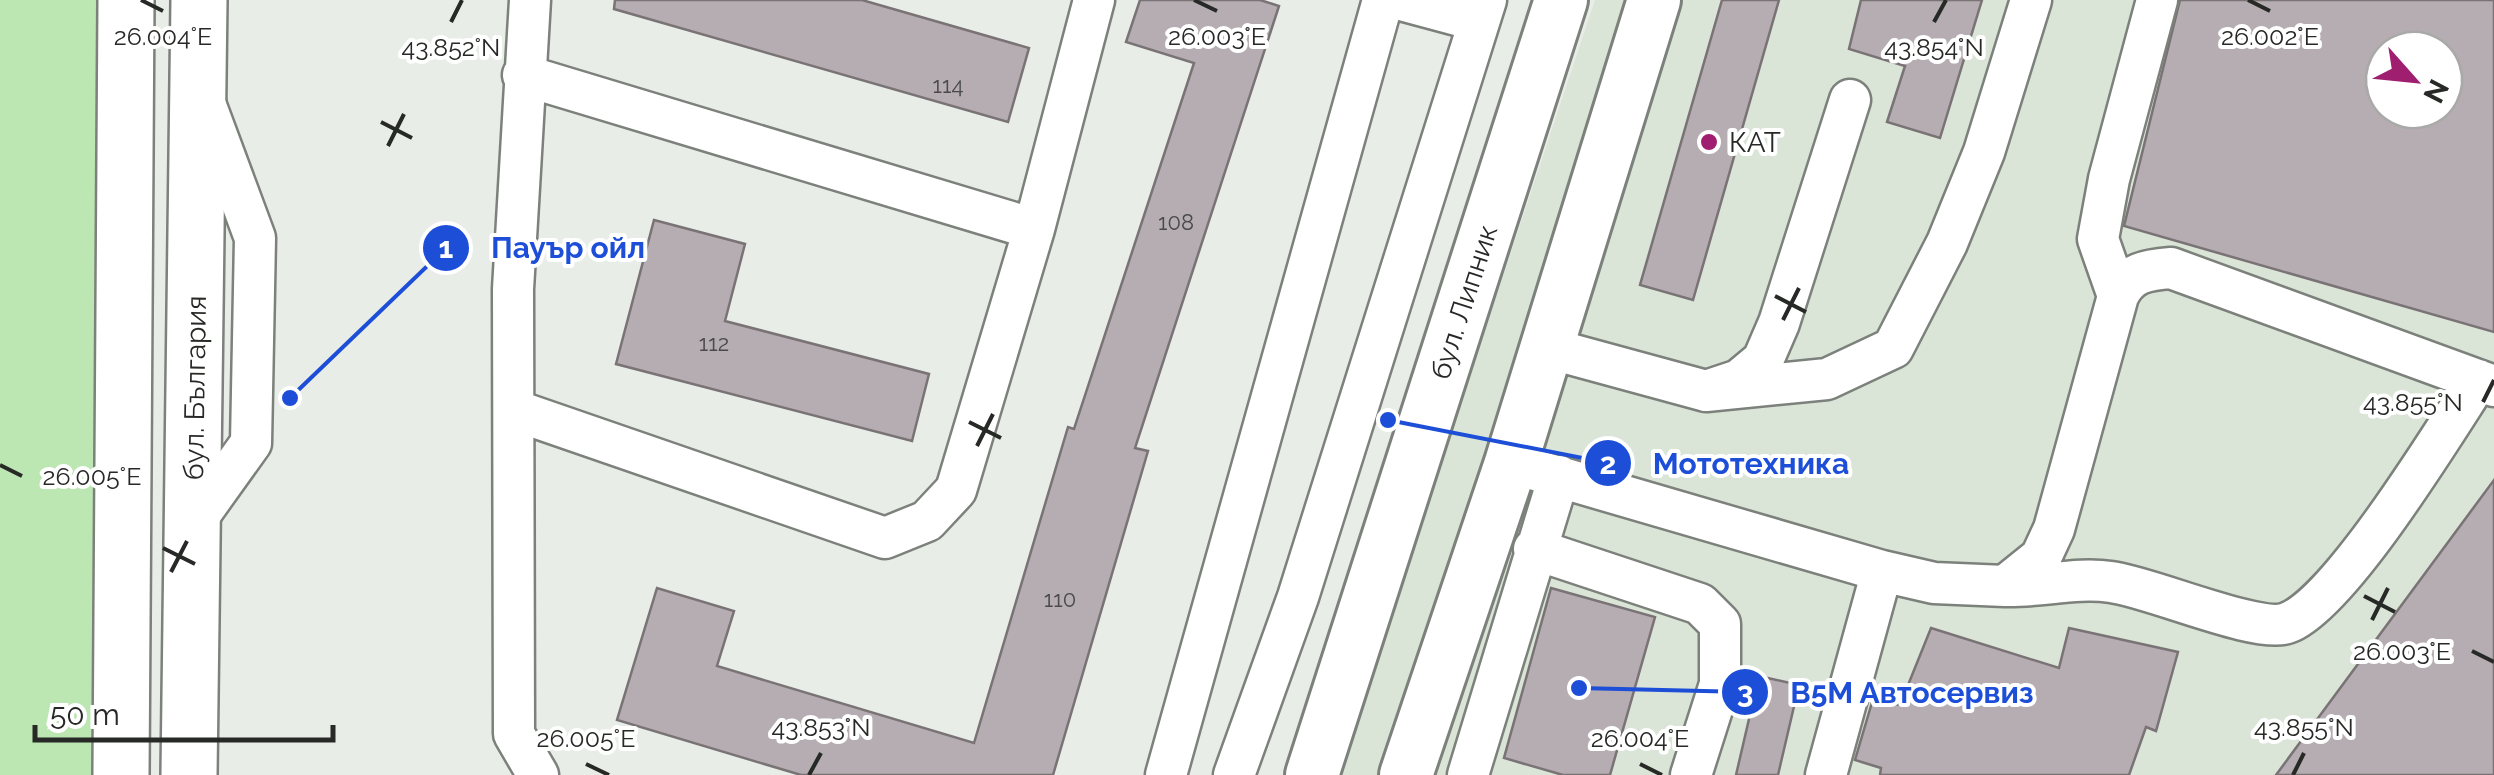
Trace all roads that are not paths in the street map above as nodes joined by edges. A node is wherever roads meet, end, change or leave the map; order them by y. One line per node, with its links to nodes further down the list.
1 (126, 0): 24 (highway)
2 (199, 0): 25 (highway, бул. България)
3 (530, 0): 12 (lane)
4 (1094, 0): 14 (lane)
5 (1383, 0): 27 (lane)
6 (1401, 0): 11 (lane)
7 (1562, 0): 29 (main road, бул. Липник)
8 (1654, 0): 16 (main road)
9 (2031, 0): 18 (lane)
10 (2157, 0): 15 (lane)
11 (1482, 10): 28 (lane)
12 (524, 75): 14 (lane); 19 (lane)
13 (1850, 100): 18 (lane)
14 (1034, 229): 19 (lane)
15 (2118, 296): 17 (lane); 23 (lane)
16 (1548, 348): 18 (lane); 20 (main road)
17 (2486, 383): 23 (lane)
18 (1706, 390)
19 (514, 410): 26 (lane)
20 (1535, 469): 21 (lane); 22 (lane); 30 (main road)
21 (1534, 549): 31 (lane); 32 (lane)
22 (1882, 571): 23 (lane); 33 (lane)
23 (2005, 586)
24 (121, 775)
25 (189, 775)
26 (538, 775)
27 (1166, 775)
28 (1234, 775)
29 (1312, 775)
30 (1406, 775)
31 (1468, 775)
32 (1690, 775)
33 (1826, 775)

